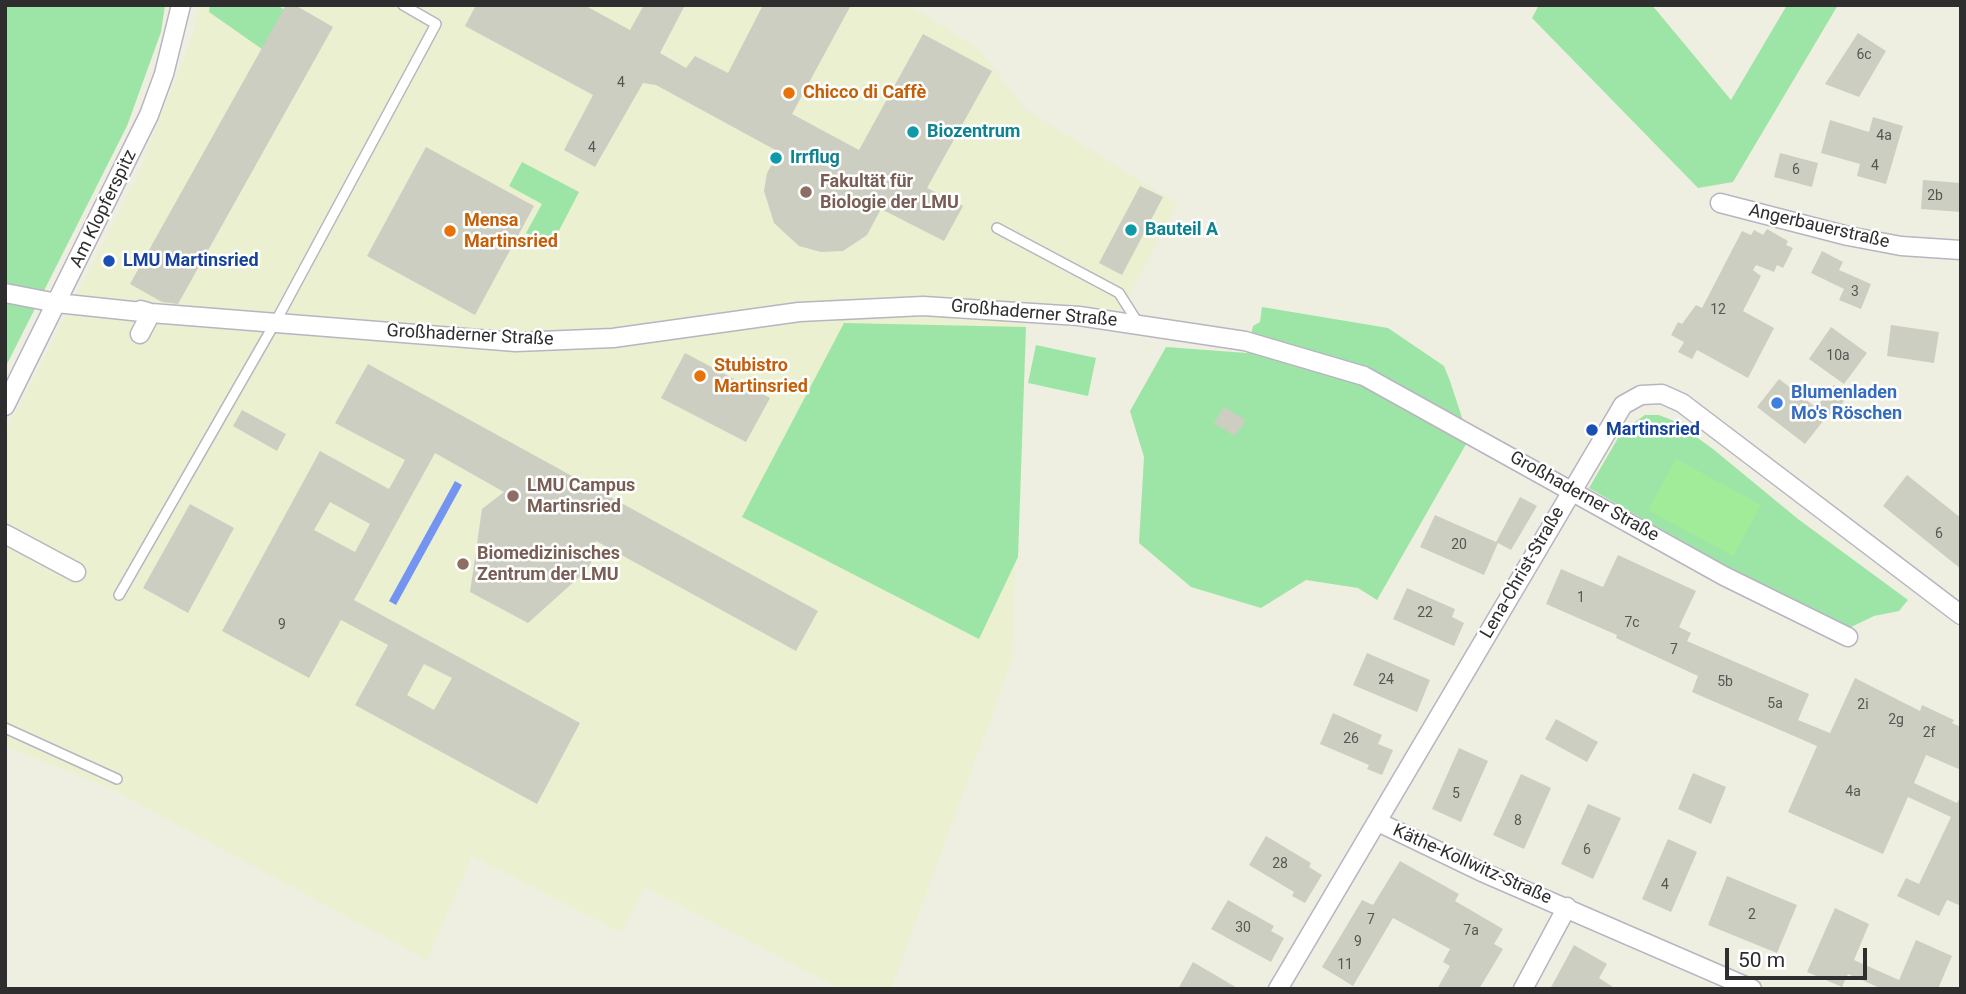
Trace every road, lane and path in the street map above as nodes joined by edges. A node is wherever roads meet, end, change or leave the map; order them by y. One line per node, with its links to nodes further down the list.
1 (181, 5): 7 (street, Am Klopferspitz)
2 (403, 5): 9 (lane)
3 (1720, 204): 5 (street, Angerbauerstraße)
4 (997, 228): 10 (lane)
5 (1961, 250)
6 (5, 293): 7 (street, Großhaderner Straße)
7 (57, 303): 8 (street, Großhaderner Straße); 12 (street, Am Klopferspitz)
8 (151, 313): 9 (street, Großhaderner Straße); 11 (street)
9 (276, 321): 10 (street, Großhaderner Straße); 16 (lane)
10 (1138, 323): 13 (street, Großhaderner Straße)
11 (140, 334)
12 (5, 406)
13 (1571, 490): 17 (street, Lena-Christ-Straße); 18 (street, Großhaderner Straße); 21 (street, Lena-Christ-Straße)
14 (5, 534): 15 (street)
15 (76, 572)
16 (119, 595)
17 (1961, 615)
18 (1848, 637)
19 (5, 728): 20 (lane)
20 (117, 779)
21 (1378, 822): 22 (street, Käthe-Kollwitz-Straße); 23 (street, Lena-Christ-Straße)
22 (1567, 908): 24 (street, Käthe-Kollwitz-Straße); 25 (street, Käthe-Kollwitz-Straße)
23 (1278, 989)
24 (1523, 989)
25 (1752, 989)

